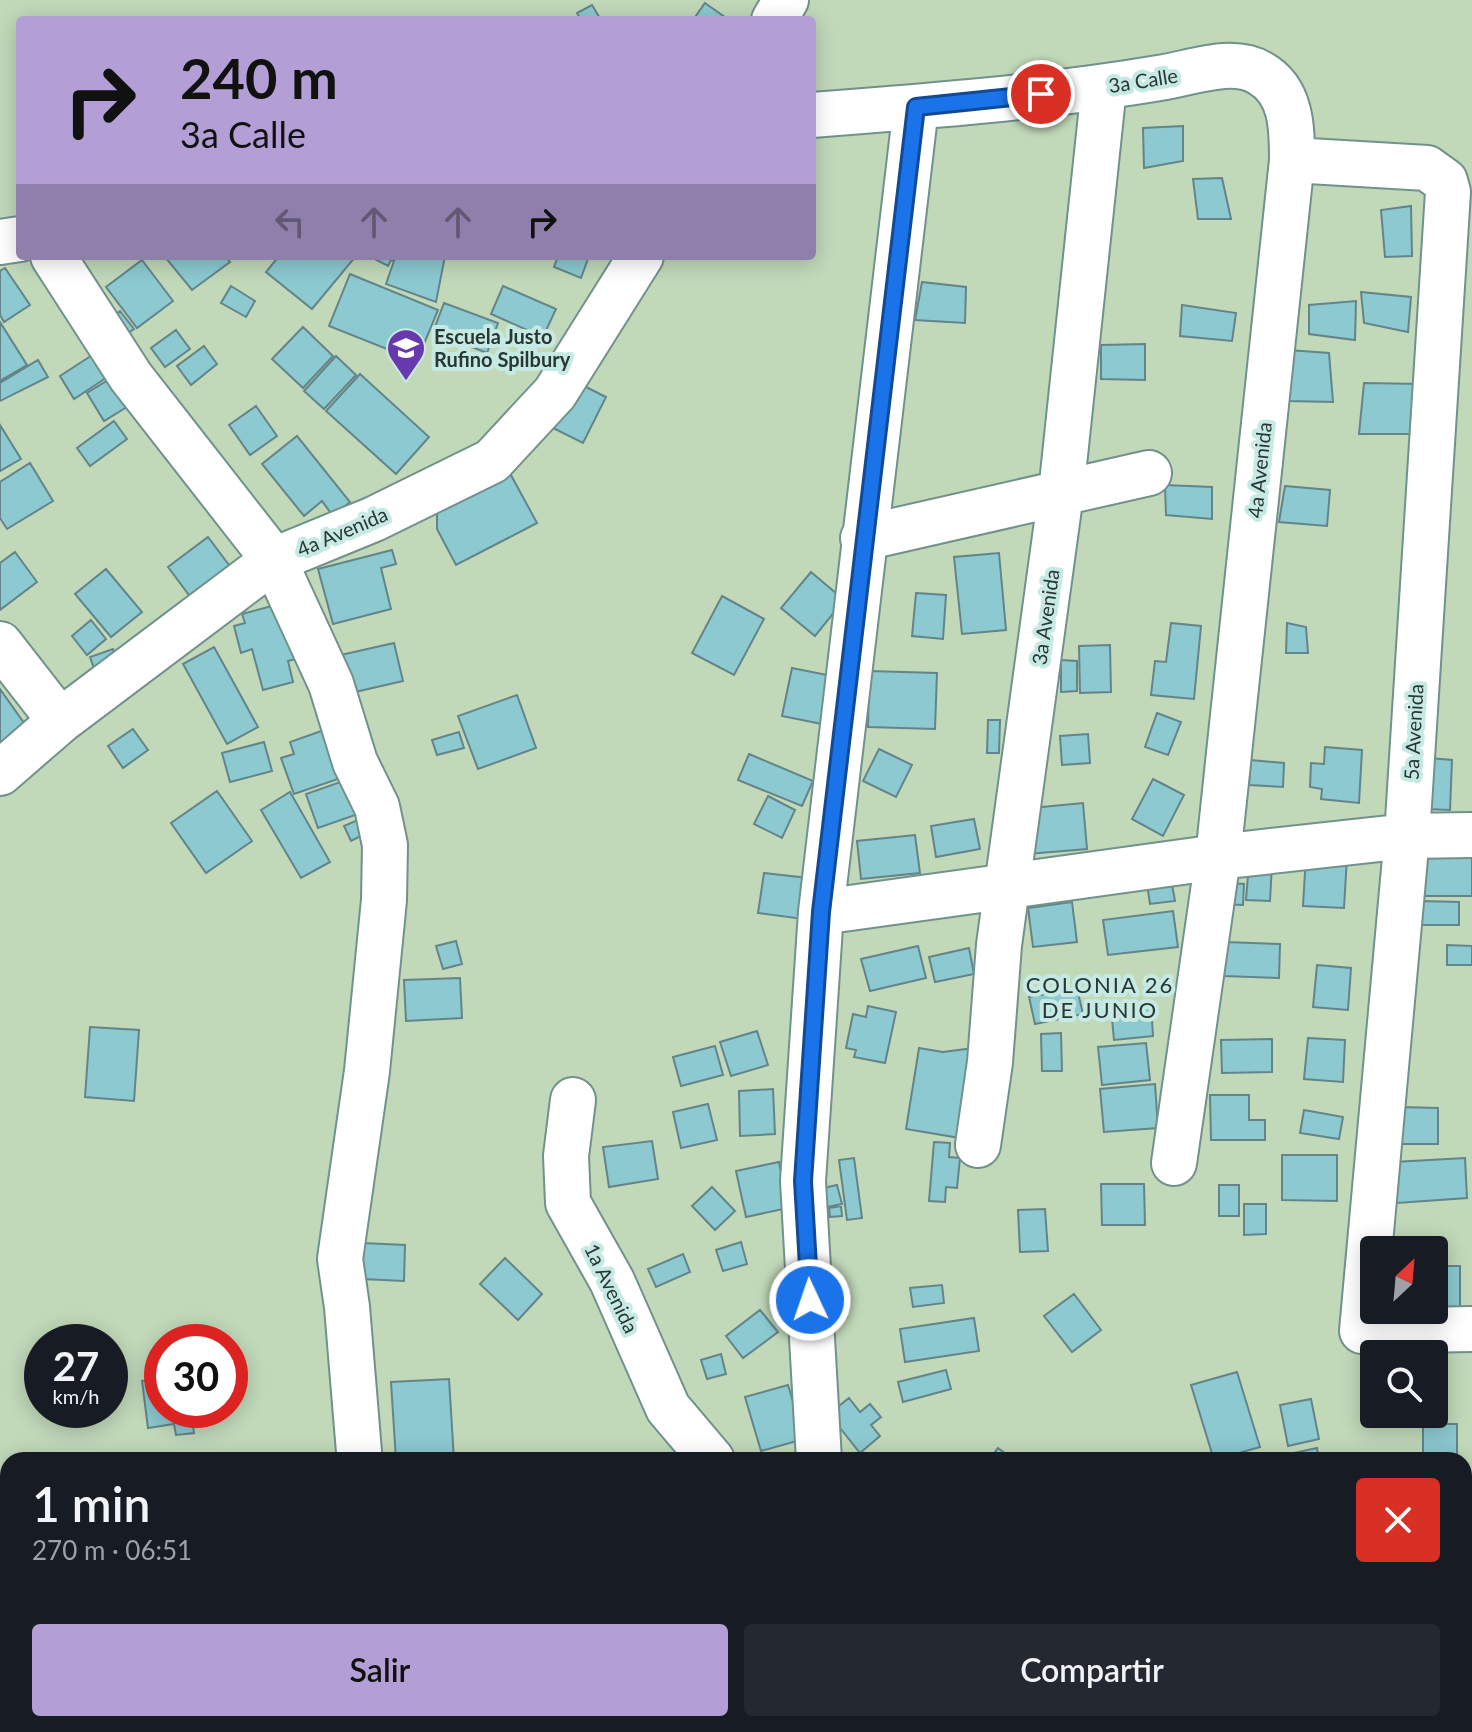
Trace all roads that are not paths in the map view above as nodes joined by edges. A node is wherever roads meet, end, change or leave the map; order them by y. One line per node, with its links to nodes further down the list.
1 (1276, 86): 2 (street, 3a Calle); 5 (street, 4a Avenida)
2 (1104, 87): 3 (street, 3a Calle); 9 (street, 3a Avenida)
3 (916, 107): 4 (street, 3a Calle); 10 (street)
4 (816, 115)
5 (1292, 160): 16 (street, 5a Avenida); 17 (street, 4a Avenida)
6 (56, 260): 11 (street)
7 (638, 260): 11 (street, 4a Avenida)
8 (1149, 473): 9 (street)
9 (1061, 493): 10 (street); 18 (street, 3a Avenida)
10 (863, 538): 19 (street)
11 (274, 560): 13 (street, 4a Avenida); 24 (street)
12 (0, 644): 13 (street)
13 (60, 721): 14 (street, 4a Avenida)
14 (0, 773)
15 (1472, 835): 16 (street)
16 (1407, 836): 17 (street); 23 (street, 5a Avenida)
17 (1218, 857): 18 (street); 22 (street, 4a Avenida)
18 (1010, 884): 19 (street); 21 (street, 3a Avenida)
19 (821, 912): 26 (street)
20 (573, 1100): 25 (street, 1a Avenida)
21 (978, 1145)
22 (1174, 1163)
23 (1472, 1329)
24 (359, 1452)
25 (705, 1452)
26 (819, 1452)

